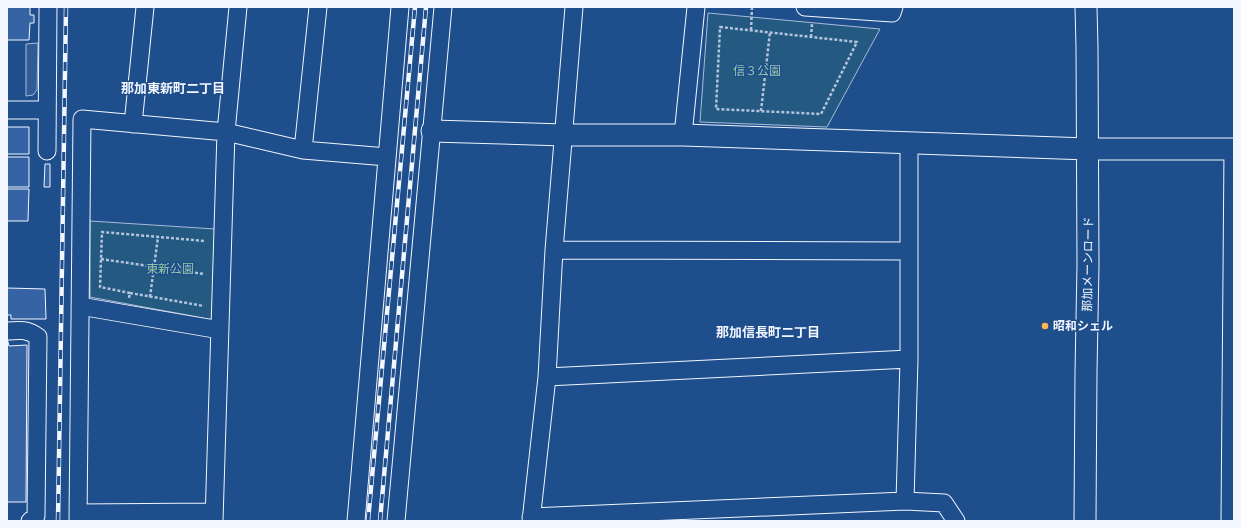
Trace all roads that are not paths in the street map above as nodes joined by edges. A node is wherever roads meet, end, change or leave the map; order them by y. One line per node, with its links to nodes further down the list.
1 (48, 7): 13 (street)
2 (145, 7): 14 (street)
3 (238, 7): 16 (street)
4 (318, 7): 22 (street)
5 (400, 7): 24 (street)
6 (443, 7): 15 (street)
7 (574, 7): 18 (street)
8 (696, 7): 17 (street)
9 (811, 7): 10 (street)
10 (894, 7)
11 (1086, 7): 20 (street, 那加メーンロード)
12 (7, 110): 13 (street)
13 (47, 110): 23 (street)
14 (133, 124): 16 (street); 27 (street)
15 (432, 131): 18 (street); 38 (street)
16 (226, 132): 22 (street); 28 (street)
17 (683, 134): 18 (street); 19 (street)
18 (564, 135): 25 (street)
19 (909, 142): 20 (street); 26 (street)
20 (1088, 149): 21 (street); 40 (street, 那加メーンロード)
21 (1234, 149): 41 (street)
22 (303, 150): 24 (street)
23 (47, 151)
24 (387, 156): 37 (street)
25 (554, 250): 26 (street); 31 (street)
26 (909, 251): 30 (street)
27 (80, 306): 28 (street); 33 (street)
28 (220, 330): 34 (street)
29 (7, 331): 36 (street)
30 (909, 359): 31 (street); 32 (street)
31 (547, 377): 35 (street)
32 (905, 501): 35 (street); 39 (street)
33 (78, 517): 34 (street)
34 (214, 517)
35 (531, 519)
36 (30, 521)
37 (356, 521)
38 (396, 521)
39 (956, 521)
40 (1085, 521)
41 (1230, 521)

